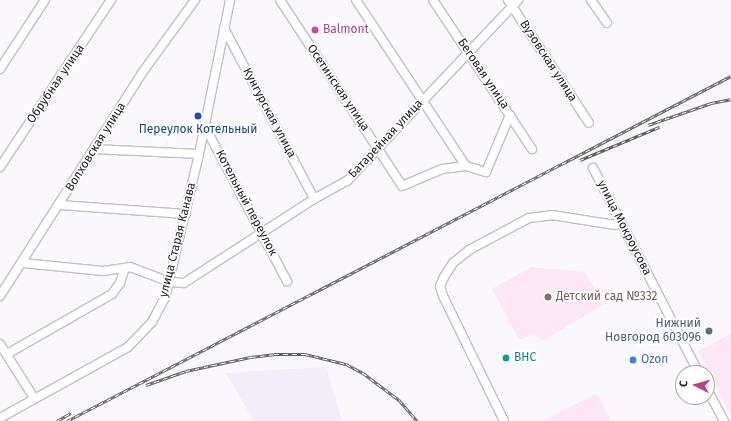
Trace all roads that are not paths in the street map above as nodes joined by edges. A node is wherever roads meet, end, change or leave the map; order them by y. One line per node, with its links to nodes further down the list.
1 (45, 0): 13 (street)
2 (111, 0): 23 (street, Обрубная улица)
3 (195, 0): 19 (street, Волховская улица)
4 (230, 0): 11 (street, улица Старая Канава)
5 (280, 0): 18 (street, Осетинская улица)
6 (356, 0): 14 (street)
7 (433, 0): 12 (street, Беговая улица)
8 (591, 0): 10 (street)
9 (513, 2): 12 (street, Батарейная улица); 16 (street, Вузовская улица)
10 (607, 23)
11 (224, 28): 17 (street, улица Старая Канава); 25 (street, Кунгурская улица)
12 (468, 53): 14 (street, Батарейная улица); 15 (street, Беговая улица)
13 (0, 69)
14 (424, 99): 18 (street, Батарейная улица); 22 (street)
15 (510, 116): 20 (street, Беговая улица); 22 (street)
16 (589, 123)
17 (204, 125): 21 (street, улица Старая Канава); 29 (street, Котельный переулок)
18 (378, 147): 22 (street, Осетинская улица); 25 (street, Батарейная улица)
19 (94, 149): 21 (street); 26 (street, Волховская улица)
20 (532, 149)
21 (199, 154): 27 (street, улица Старая Канава)
22 (466, 166)
23 (0, 167)
24 (593, 168): 28 (street, улица Мокроусова)
25 (314, 199): 29 (street, Батарейная улица)
26 (60, 205): 27 (street); 30 (street, Волховская улица)
27 (186, 214): 35 (street, улица Старая Канава)
28 (621, 222): 39 (street, улица Мокроусова); 43 (street)
29 (263, 233): 34 (street, Котельный переулок); 35 (street, Батарейная улица)
30 (30, 251): 31 (street, Волховская улица); 32 (street)
31 (23, 263): 32 (street); 36 (street, Волховская улица)
32 (34, 263): 33 (street)
33 (125, 268): 35 (street); 38 (street)
34 (287, 281)
35 (170, 282): 40 (street, улица Старая Канава)
36 (0, 296)
37 (0, 344): 38 (street)
38 (7, 354): 40 (street)
39 (695, 365)
40 (34, 398): 42 (street, улица Старая Канава)
41 (715, 404): 44 (street)
42 (0, 418)
43 (504, 421)
44 (724, 421)

